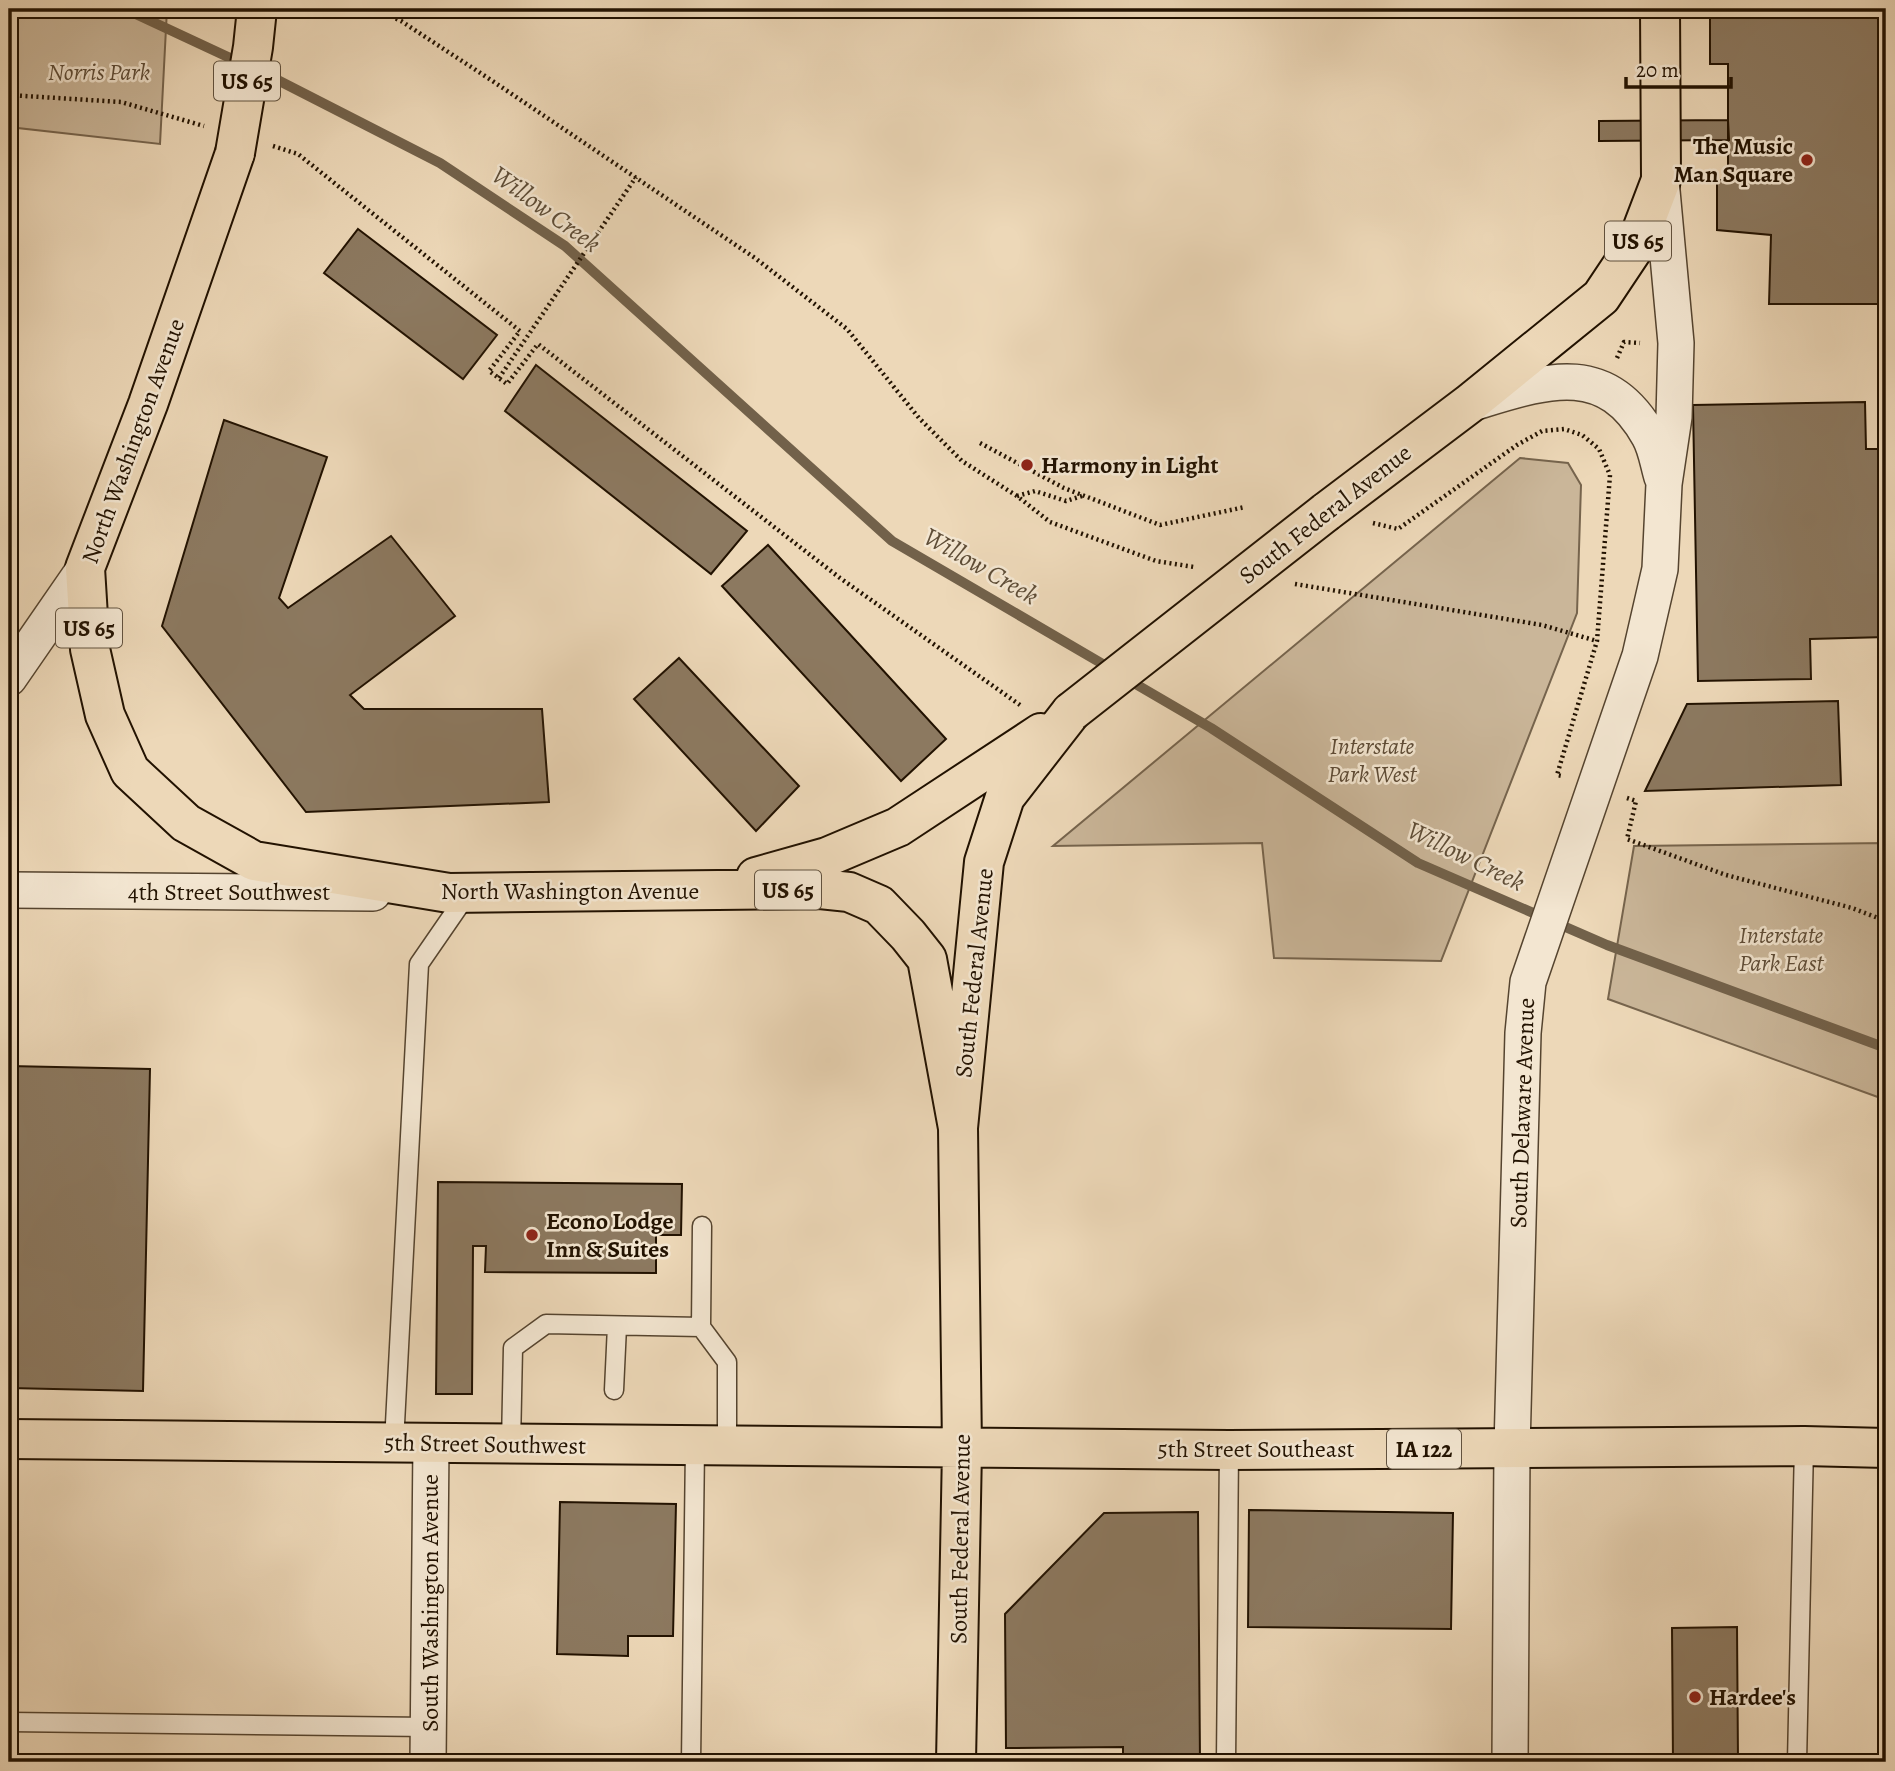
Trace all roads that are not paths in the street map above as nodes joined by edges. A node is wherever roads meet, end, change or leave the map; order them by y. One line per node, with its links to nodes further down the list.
1 (257, 9): 6 (main road, North Washington Avenue / US 65, bridge)
2 (1660, 9): 3 (main road, South Delaware Avenue / US 65)
3 (1661, 180): 4 (main road, South Delaware Avenue / US 65); 5 (street, South Delaware Avenue)
4 (1469, 404): 5 (street, South Delaware Avenue); 8 (main road, South Federal Avenue / US 65, bridge)
5 (1664, 484): 22 (street, South Delaware Avenue)
6 (85, 568): 7 (street); 11 (main road, North Washington Avenue / US 65)
7 (9, 678)
8 (1071, 712): 10 (main road); 12 (main road, South Federal Avenue / US 65)
9 (9, 890): 11 (street, 4th Street Southwest)
10 (708, 891): 11 (main road, North Washington Avenue / US 65); 12 (main road, North Washington Avenue / US 65)
11 (459, 893): 18 (lane)
12 (958, 1128): 24 (main road, South Federal Avenue / US 65)
13 (702, 1226): 15 (lane)
14 (617, 1326): 15 (lane); 16 (lane); 19 (lane)
15 (701, 1327): 20 (lane)
16 (614, 1390)
17 (9, 1439): 18 (main road, 5th Street Southwest)
18 (412, 1443): 19 (main road, 5th Street Southwest); 27 (street, South Washington Avenue)
19 (511, 1444): 20 (main road, 5th Street Southwest)
20 (711, 1446): 24 (main road, 5th Street Southwest); 29 (lane)
21 (1804, 1446): 22 (main road, 5th Street Southeast / IA 122); 23 (main road, 5th Street Southeast / IA 122); 33 (lane)
22 (1512, 1448): 25 (main road, 5th Street Southeast / IA 122); 32 (street, South Delaware Avenue)
23 (1886, 1448)
24 (962, 1449): 25 (main road, 5th Street Southeast / IA 122); 30 (main road, South Federal Avenue)
25 (1229, 1450): 31 (lane)
26 (9, 1722): 27 (lane)
27 (429, 1727): 28 (street, South Washington Avenue)
28 (428, 1762)
29 (691, 1762)
30 (956, 1762)
31 (1226, 1762)
32 (1510, 1762)
33 (1797, 1762)

